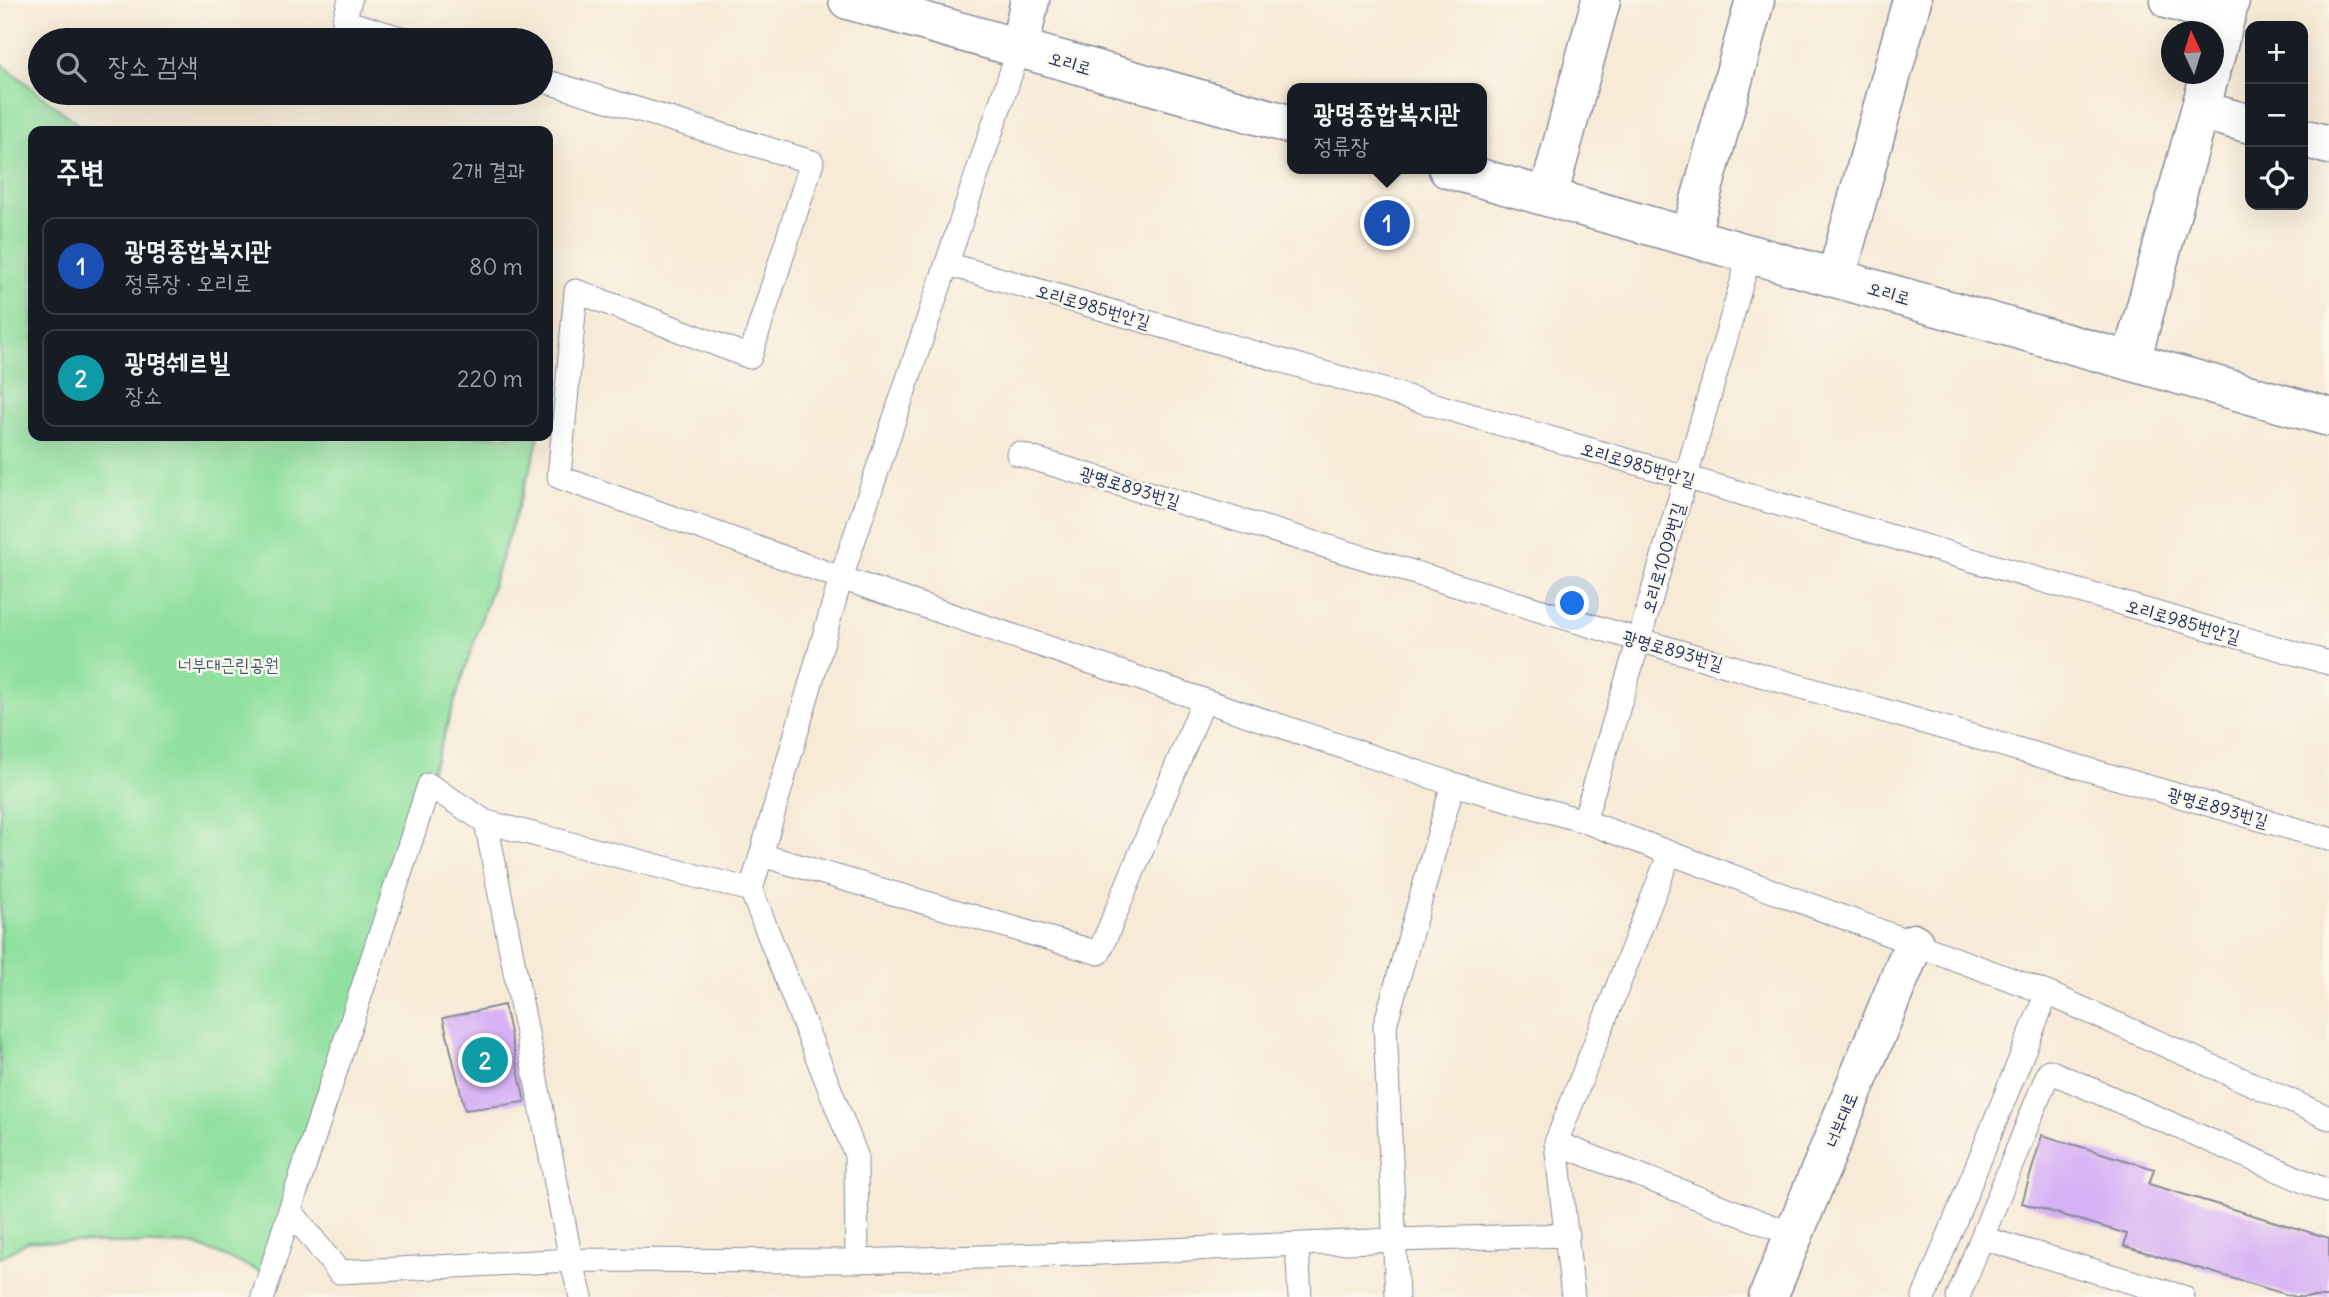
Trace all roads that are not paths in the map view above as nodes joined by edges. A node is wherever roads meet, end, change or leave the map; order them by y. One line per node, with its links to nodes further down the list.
1 (350, 0): 9 (lane)
2 (850, 0): 10 (street, 오리로)
3 (1030, 0): 10 (street)
4 (1601, 0): 19 (street)
5 (1755, 0): 20 (street)
6 (1912, 0): 23 (street)
7 (2170, 0): 8 (street)
8 (2228, 8)
9 (367, 28)
10 (1019, 48): 14 (street, 오리로); 22 (lane)
11 (553, 84): 28 (lane)
12 (2207, 84): 13 (street)
13 (2200, 110): 15 (street); 24 (street)
14 (1287, 123)
15 (2245, 123)
16 (2308, 139): 17 (street)
17 (2329, 145)
18 (1466, 174): 19 (street, 오리로)
19 (1548, 197): 20 (street, 오리로)
20 (1690, 237): 21 (street, 오리로)
21 (1750, 254): 23 (street, 오리로); 27 (lane, 오리로1009번길)
22 (947, 264): 27 (lane, 오리로985번안길); 28 (lane)
23 (1836, 278): 24 (street, 오리로)
24 (2131, 361): 25 (street, 오리로)
25 (2329, 417)
26 (1018, 454): 29 (lane, 광명로893번길)
27 (1686, 478): 29 (lane, 오리로1009번길); 30 (lane, 오리로985번안길)
28 (841, 578): 31 (lane); 37 (lane)
29 (1639, 640): 33 (lane, 오리로1009번길); 35 (lane, 광명로893번길)
30 (2329, 663)
31 (1204, 700): 32 (lane); 37 (lane)
32 (1453, 785): 33 (lane); 48 (lane)
33 (1584, 821): 36 (lane)
34 (486, 822): 38 (lane); 44 (lane); 50 (lane)
35 (2329, 839)
36 (1670, 853): 39 (lane); 42 (lane)
37 (761, 855): 38 (lane)
38 (751, 890): 51 (lane)
39 (1914, 943): 40 (lane); 46 (street, 너부대로)
40 (2048, 993): 41 (lane); 58 (lane)
41 (2329, 1118)
42 (1556, 1143): 45 (lane); 46 (lane)
43 (2329, 1192): 47 (lane)
44 (290, 1210): 50 (lane); 52 (lane)
45 (1567, 1235): 48 (lane); 56 (lane)
46 (1794, 1235): 57 (street, 너부대로)
47 (1982, 1238): 59 (lane); 60 (lane)
48 (1394, 1240): 49 (lane); 55 (lane)
49 (1297, 1244): 51 (lane); 54 (lane)
50 (571, 1260): 51 (lane); 53 (lane)
51 (857, 1261)
52 (263, 1297)
53 (581, 1297)
54 (1300, 1297)
55 (1398, 1297)
56 (1573, 1297)
57 (1768, 1297)
58 (1924, 1297)
59 (1958, 1297)
60 (2183, 1297)

